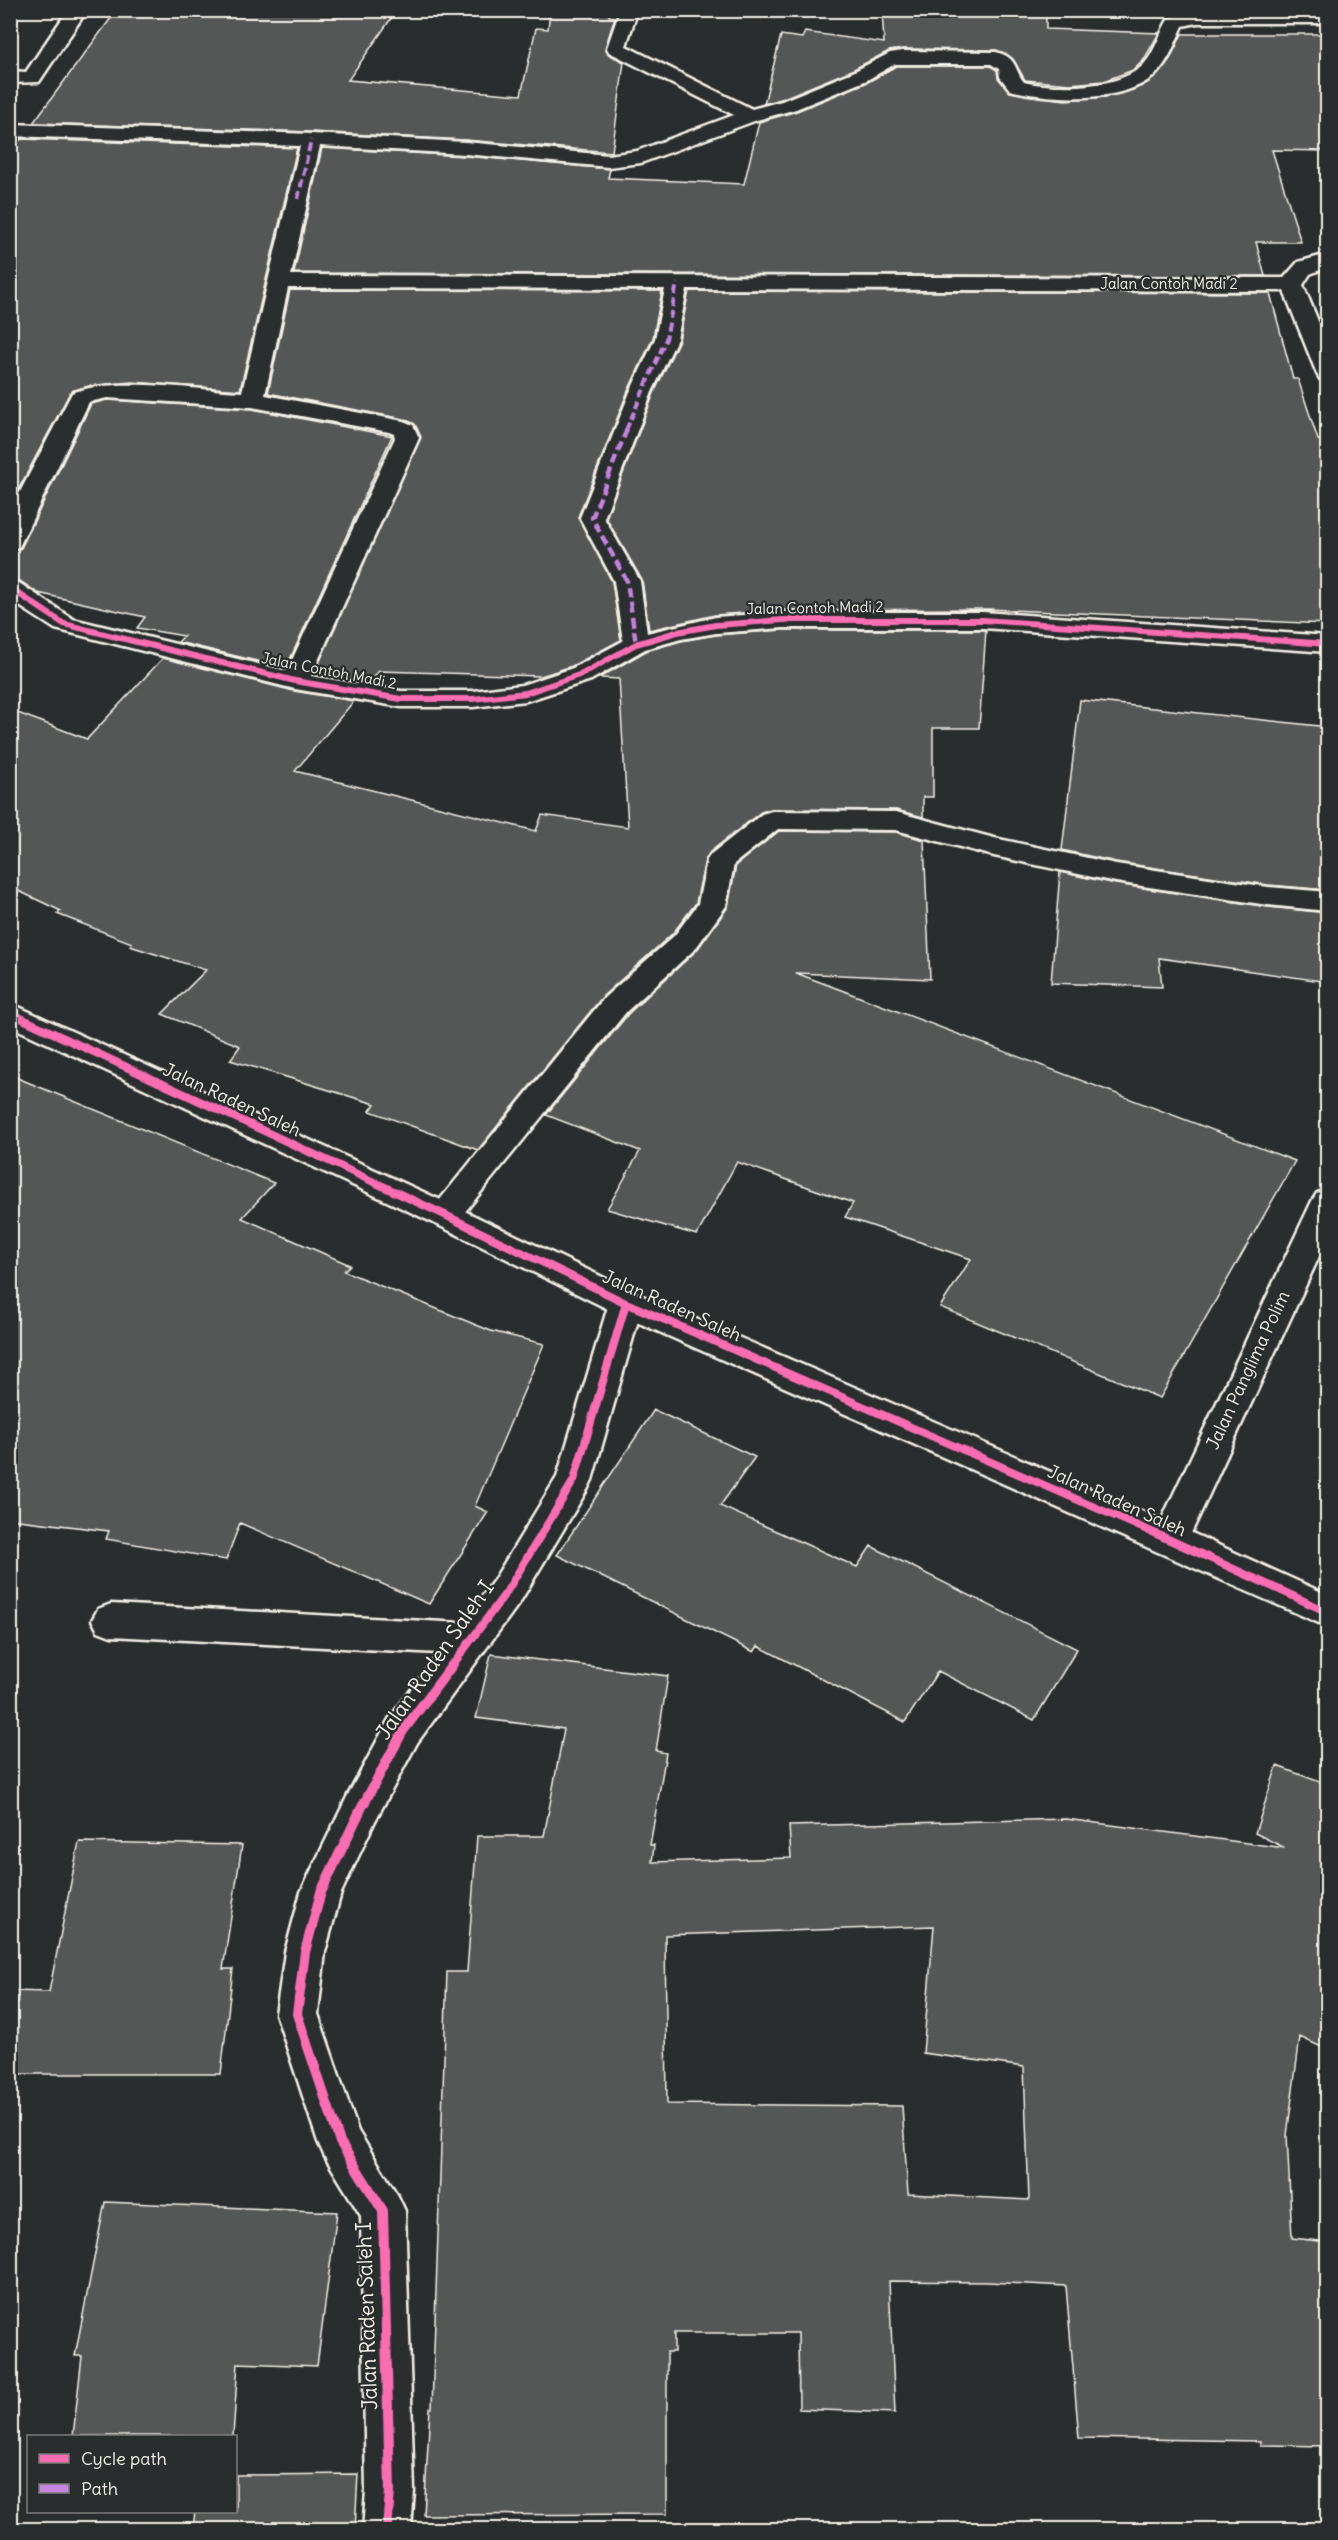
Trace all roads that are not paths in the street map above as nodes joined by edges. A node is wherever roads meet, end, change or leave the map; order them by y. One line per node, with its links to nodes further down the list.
1 (78, 10): 5 (street)
2 (628, 12): 6 (street)
3 (1196, 14): 4 (street); 6 (street)
4 (1328, 18)
5 (10, 77)
6 (750, 116): 8 (street)
7 (10, 130): 8 (street)
8 (311, 140): 10 (street)
9 (1328, 260): 12 (street)
10 (279, 281): 11 (street, Jalan Contoh Madi 2); 14 (street)
11 (677, 283): 12 (street, Jalan Contoh Madi 2); 17 (street)
12 (1292, 285): 13 (street)
13 (1328, 374)
14 (252, 400): 15 (street); 19 (street)
15 (10, 542)
16 (10, 588): 19 (street, Jalan Contoh Madi 2)
17 (636, 644): 18 (street, Jalan Contoh Madi 2); 19 (street, Jalan Contoh Madi 2)
18 (1328, 644)
19 (295, 681)
20 (1328, 902): 23 (street)
21 (10, 1013): 23 (street, Jalan Raden Saleh)
22 (1328, 1201): 25 (street, Jalan Panglima Polim)
23 (445, 1215): 24 (street, Jalan Raden Saleh)
24 (626, 1303): 25 (street, Jalan Raden Saleh); 28 (street, Jalan Raden Saleh I)
25 (1170, 1540): 26 (street, Jalan Raden Saleh)
26 (1328, 1612)
27 (111, 1620): 28 (street)
28 (472, 1639): 29 (street, Jalan Raden Saleh I)
29 (387, 2529)

